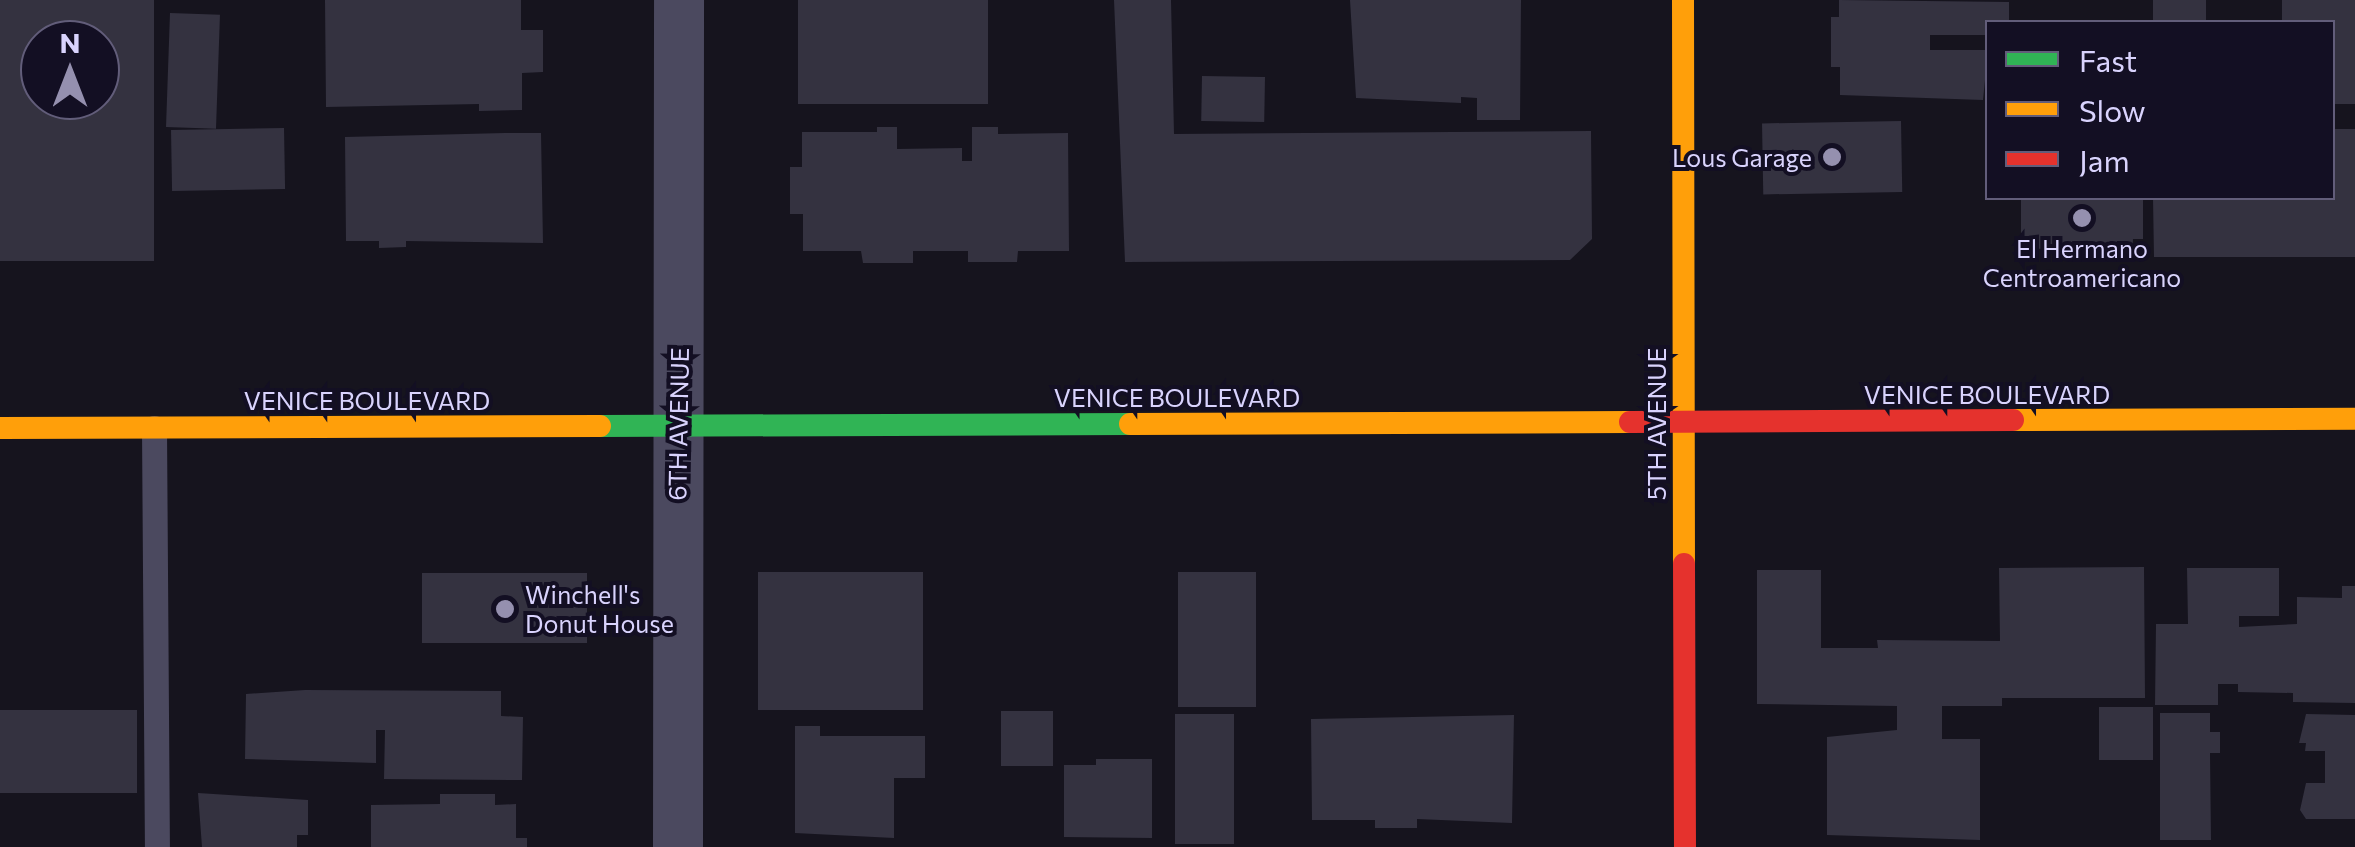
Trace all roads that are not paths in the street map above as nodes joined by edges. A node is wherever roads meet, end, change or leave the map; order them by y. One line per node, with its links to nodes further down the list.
1 (679, 0): 5 (street, 6TH AVENUE)
2 (1683, 0): 4 (main road, 5TH AVENUE)
3 (2355, 419): 4 (main road, VENICE BOULEVARD)
4 (1684, 423): 5 (main road, VENICE BOULEVARD); 10 (main road, 5TH AVENUE)
5 (679, 427): 7 (main road, VENICE BOULEVARD); 9 (street, 6TH AVENUE)
6 (0, 428): 7 (main road, VENICE BOULEVARD)
7 (154, 428): 8 (lane)
8 (158, 847)
9 (678, 847)
10 (1685, 847)

